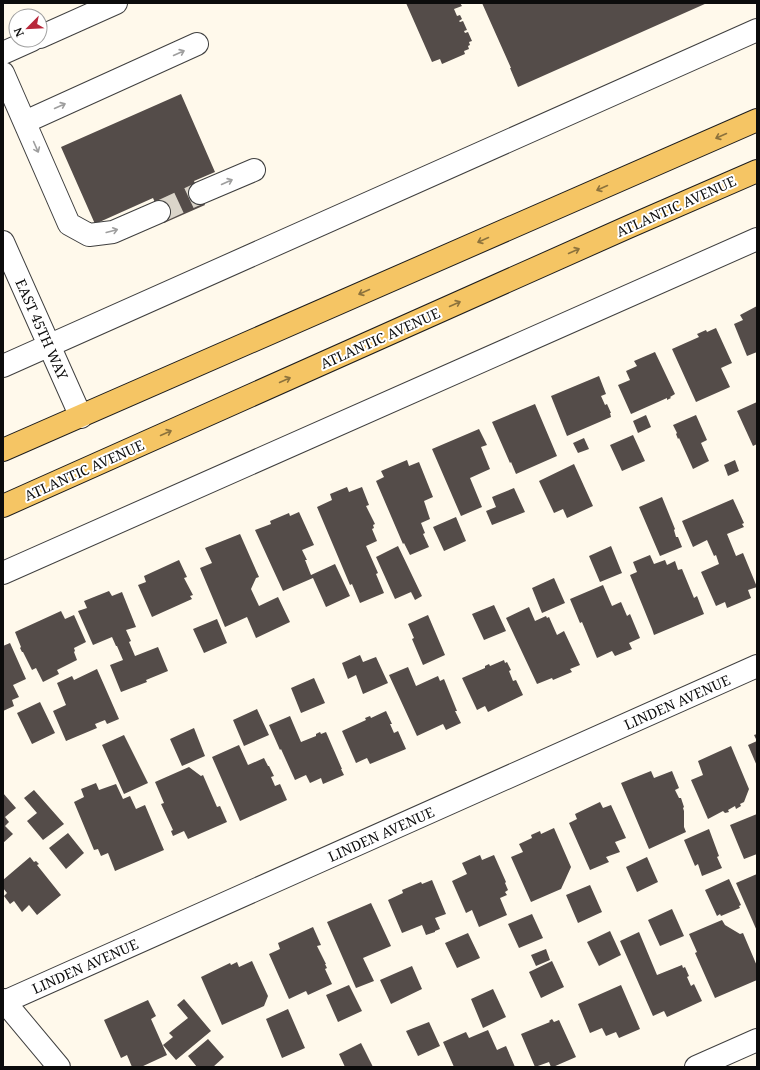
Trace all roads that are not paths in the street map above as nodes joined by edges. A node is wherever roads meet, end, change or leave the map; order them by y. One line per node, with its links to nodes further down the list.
1 (116, 3): 3 (street)
2 (757, 30): 16 (street)
3 (48, 33)
4 (197, 44): 9 (street, one-way to 4)
5 (14, 48): 6 (street)
6 (3, 53)
7 (3, 73): 9 (street)
8 (757, 120): 18 (main road, one-way to 18)
9 (24, 122): 13 (street, one-way to 13)
10 (254, 170): 12 (street, one-way to 10)
11 (757, 171): 20 (main road, ATLANTIC AVENUE, one-way to 11)
12 (200, 194)
13 (159, 212)
14 (757, 239): 21 (street)
15 (4, 244): 16 (street, EAST 45TH WAY)
16 (49, 346): 17 (street); 18 (street, EAST 45TH WAY)
17 (3, 366)
18 (81, 416): 19 (main road)
19 (3, 450)
20 (3, 506)
21 (3, 573)
22 (757, 666): 23 (street, LINDEN AVENUE)
23 (4, 1001): 25 (street)
24 (757, 1040): 26 (street)
25 (58, 1067)
26 (696, 1067)

